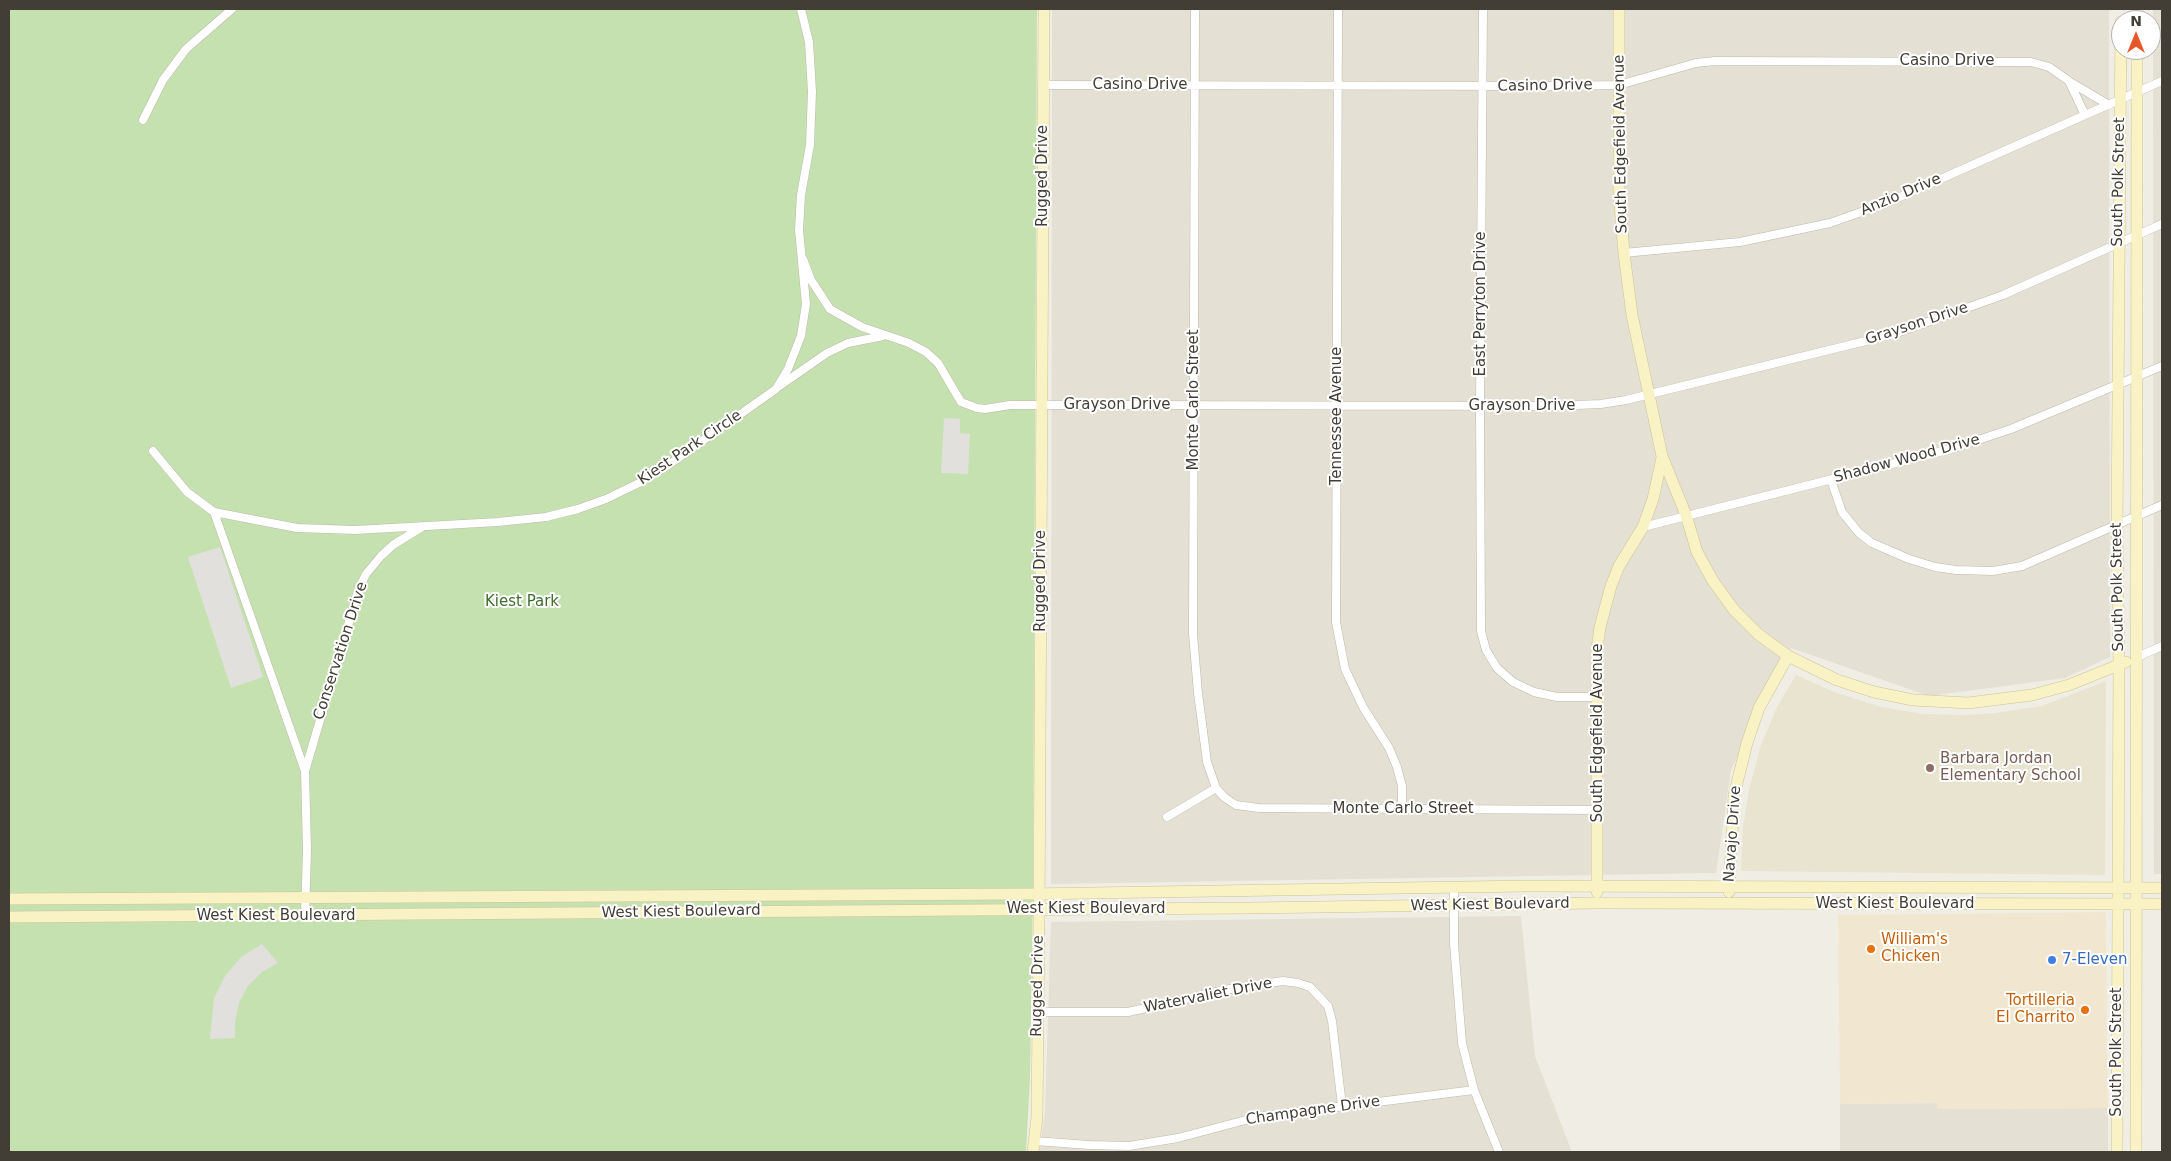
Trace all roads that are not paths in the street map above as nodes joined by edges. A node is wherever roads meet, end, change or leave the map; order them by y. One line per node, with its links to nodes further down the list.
1 (232, 9): 20 (street)
2 (801, 9): 25 (street, Kiest Park Circle)
3 (1044, 9): 13 (main road, Rugged Drive)
4 (1195, 9): 14 (street, Monte Carlo Street)
5 (1338, 9): 15 (street, Tennessee Avenue)
6 (1483, 9): 16 (street, East Perryton Drive)
7 (1619, 9): 12 (main road, South Edgefield Avenue)
8 (2118, 60): 18 (main road, South Polk Street)
9 (2137, 60): 17 (main road, South Polk Street)
10 (2069, 81): 12 (street, Casino Drive); 18 (street, Casino Drive); 19 (street)
11 (2162, 81): 17 (street, Anzio Drive)
12 (1619, 84): 16 (street, Casino Drive); 24 (main road, South Edgefield Avenue)
13 (1043, 85): 14 (street, Casino Drive); 32 (main road, Rugged Drive)
14 (1195, 85): 15 (street, Casino Drive); 33 (street, Monte Carlo Street)
15 (1338, 86): 16 (street, Casino Drive); 34 (street, Tennessee Avenue)
16 (1482, 87): 35 (street, East Perryton Drive)
17 (2138, 93): 18 (street, Anzio Drive); 22 (main road, South Polk Street)
18 (2115, 102): 19 (street, Anzio Drive); 23 (main road, South Polk Street)
19 (2085, 115): 24 (street, Anzio Drive)
20 (143, 120)
21 (2162, 224): 22 (street, Grayson Drive)
22 (2138, 235): 23 (street, Grayson Drive); 28 (main road, South Polk Street)
23 (2118, 244): 29 (main road, South Polk Street); 31 (street, Grayson Drive)
24 (1624, 254): 31 (main road, South Edgefield Avenue)
25 (803, 259): 26 (street, Grayson Drive); 30 (street, Kiest Park Circle)
26 (883, 336): 30 (street, Grayson Drive); 32 (street, Grayson Drive)
27 (2162, 366): 28 (street, Shadow Wood Drive)
28 (2136, 378): 29 (street, Shadow Wood Drive); 42 (main road, South Polk Street)
29 (2118, 386): 38 (street, Shadow Wood Drive); 43 (main road, South Polk Street)
30 (776, 389): 44 (street, Kiest Park Circle)
31 (1649, 394): 35 (street, Grayson Drive); 37 (main road, South Edgefield Avenue)
32 (1042, 405): 33 (street, Grayson Drive); 65 (main road, Rugged Drive)
33 (1194, 405): 34 (street, Grayson Drive); 52 (street, Monte Carlo Street)
34 (1337, 405): 35 (street, Grayson Drive); 53 (street, Tennessee Avenue)
35 (1480, 406): 50 (street, East Perryton Drive)
36 (153, 451): 40 (street, Kiest Park Circle)
37 (1662, 456): 41 (main road, South Edgefield Avenue); 45 (main road, South Edgefield Avenue)
38 (1831, 480): 41 (street, Shadow Wood Drive); 43 (street)
39 (2162, 505): 42 (street)
40 (214, 512): 44 (street, Kiest Park Circle); 51 (street, Conservation Drive)
41 (1686, 515): 45 (street, Shadow Wood Drive); 47 (main road, South Edgefield Avenue)
42 (2136, 517): 43 (street); 48 (main road, South Polk Street)
43 (2117, 526): 49 (main road, South Polk Street)
44 (423, 527): 51 (street, Conservation Drive)
45 (1643, 527): 50 (main road, South Edgefield Avenue)
46 (2162, 646): 48 (street)
47 (1788, 656): 49 (main road, South Edgefield Avenue); 57 (main road, Navajo Drive)
48 (2137, 657): 49 (main road, South Edgefield Avenue); 62 (main road, South Polk Street)
49 (2119, 664): 61 (main road, South Polk Street)
50 (1597, 697): 54 (main road, South Edgefield Avenue)
51 (305, 771): 66 (street, Conservation Drive)
52 (1216, 788): 53 (street, Monte Carlo Street); 55 (street)
53 (1402, 809): 54 (street, Monte Carlo Street)
54 (1598, 810): 56 (main road, South Edgefield Avenue)
55 (1167, 817)
56 (1597, 886): 57 (main road, West Kiest Boulevard); 60 (main road, West Kiest Boulevard); 68 (main road, South Edgefield Avenue)
57 (1729, 886): 58 (main road, West Kiest Boulevard); 69 (main road, Navajo Drive)
58 (1828, 886): 59 (main road, West Kiest Boulevard); 70 (main road)
59 (1929, 887): 61 (main road, West Kiest Boulevard); 71 (main road)
60 (1454, 888): 64 (main road, West Kiest Boulevard); 75 (street)
61 (2118, 888): 62 (main road, West Kiest Boulevard); 72 (main road, South Polk Street)
62 (2136, 888): 63 (main road, West Kiest Boulevard); 73 (main road, South Polk Street)
63 (2162, 888)
64 (1248, 891): 65 (main road, West Kiest Boulevard); 76 (main road)
65 (1039, 893): 66 (main road, West Kiest Boulevard); 77 (main road, Rugged Drive)
66 (305, 897): 67 (main road, West Kiest Boulevard); 78 (street, Conservation Drive)
67 (9, 899)
68 (1597, 903): 69 (main road, West Kiest Boulevard); 75 (main road, West Kiest Boulevard)
69 (1729, 904): 70 (main road, West Kiest Boulevard)
70 (1828, 904): 71 (main road, West Kiest Boulevard)
71 (1930, 904): 72 (main road, West Kiest Boulevard)
72 (2117, 904): 73 (main road, West Kiest Boulevard); 81 (main road, South Polk Street)
73 (2137, 904): 74 (main road, West Kiest Boulevard); 82 (main road, South Polk Street)
74 (2162, 904)
75 (1454, 906): 76 (main road, West Kiest Boulevard); 83 (street)
76 (1249, 908): 77 (main road, West Kiest Boulevard)
77 (1039, 909): 78 (main road, West Kiest Boulevard); 80 (main road, Rugged Drive)
78 (305, 916): 79 (main road, West Kiest Boulevard)
79 (9, 917)
80 (1038, 1012): 84 (street, Watervaliet Drive); 85 (main road, Rugged Drive)
81 (2117, 1032): 82 (main road); 87 (main road, South Polk Street)
82 (2136, 1033): 88 (main road, South Polk Street)
83 (1474, 1090): 84 (street, Champagne Drive); 86 (street)
84 (1342, 1106): 85 (street, Champagne Drive)
85 (1034, 1147)
86 (1499, 1152)
87 (2117, 1152)
88 (2136, 1152)

